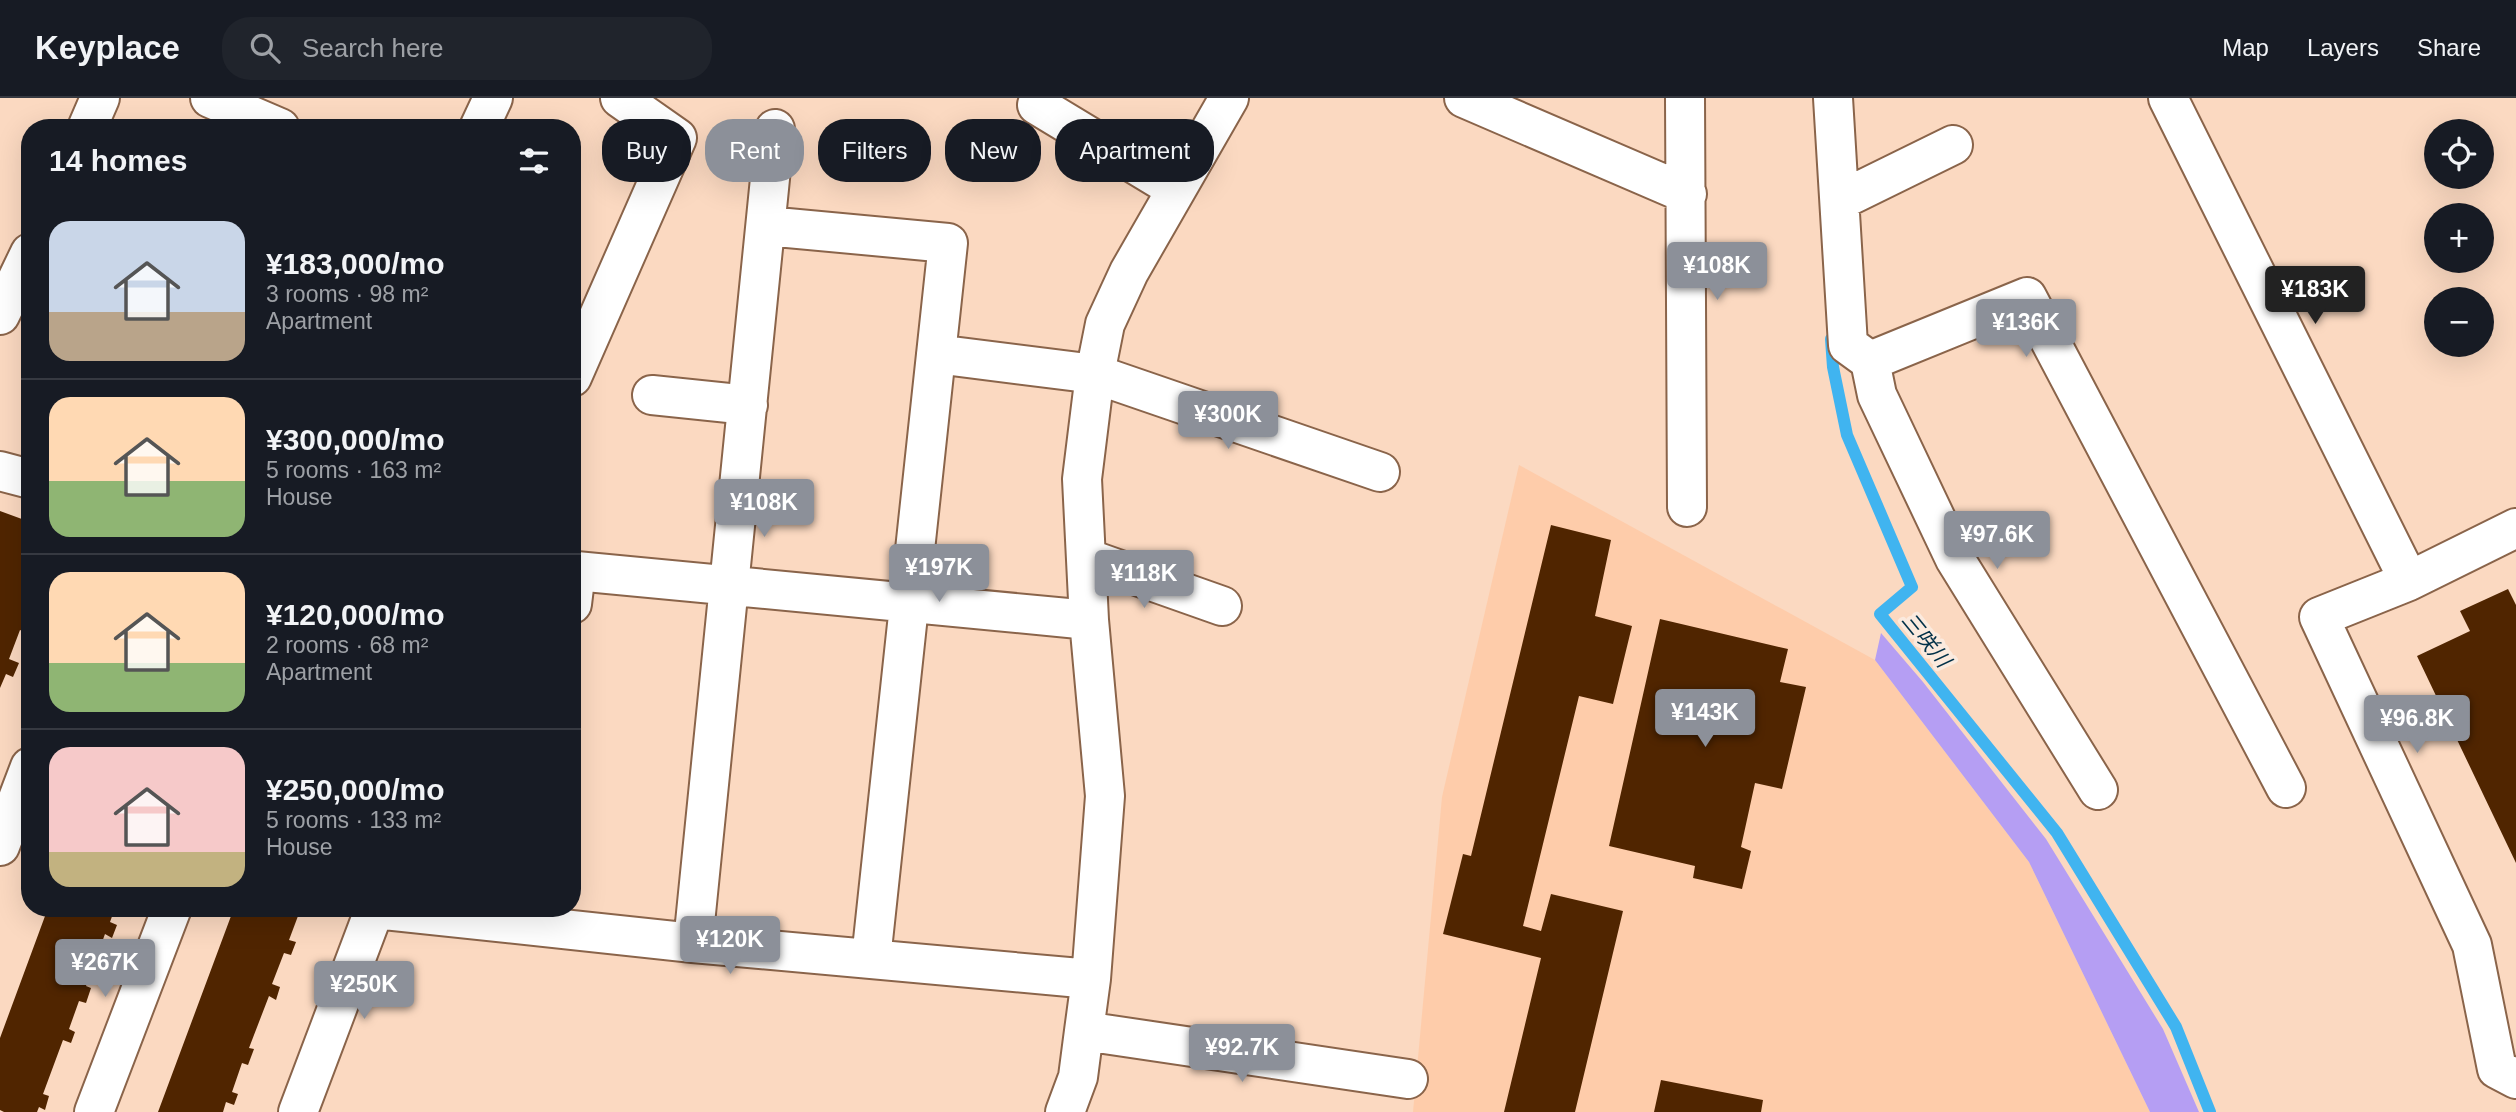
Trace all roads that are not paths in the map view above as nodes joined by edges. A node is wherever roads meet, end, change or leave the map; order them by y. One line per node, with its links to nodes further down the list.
1 (100, 98): 11 (street)
2 (210, 98): 12 (street)
3 (494, 98): 13 (street)
4 (620, 98): 23 (street)
5 (1229, 98): 16 (street)
6 (1464, 98): 17 (street)
7 (1685, 98): 17 (street)
8 (1833, 98): 18 (street)
9 (2168, 98): 34 (street)
10 (1037, 105): 16 (street)
11 (91, 119)
12 (259, 119)
13 (484, 119)
14 (1953, 145): 18 (street)
15 (770, 182): 19 (street)
16 (1176, 190): 25 (street)
17 (1687, 194): 31 (street)
18 (1841, 200): 24 (street)
19 (766, 226): 22 (street); 27 (street)
20 (21, 278): 21 (street)
21 (0, 315)
22 (936, 354): 25 (street); 37 (street)
23 (581, 357)
24 (1870, 361): 40 (street); 41 (street)
25 (1095, 374): 29 (street); 33 (street)
26 (652, 395): 27 (street)
27 (748, 405): 35 (street)
28 (0, 471): 30 (street)
29 (1380, 472)
30 (21, 477)
31 (1687, 507)
32 (2516, 528): 34 (street)
33 (1086, 558): 38 (street); 39 (street)
34 (2409, 581): 52 (street)
35 (729, 586): 36 (street); 37 (street); 47 (street)
36 (581, 588)
37 (909, 603): 39 (street); 48 (street)
38 (1222, 606)
39 (1089, 620): 49 (street)
40 (2286, 788)
41 (2098, 790)
42 (21, 791): 43 (street)
43 (0, 846)
44 (169, 917): 53 (street)
45 (372, 917): 54 (street)
46 (541, 917): 47 (street)
47 (693, 943): 48 (street)
48 (871, 959): 49 (street)
49 (1091, 979): 50 (street)
50 (1084, 1031): 51 (street); 55 (street)
51 (1408, 1079)
52 (2516, 1079)
53 (94, 1112)
54 (298, 1112)
55 (1065, 1112)

